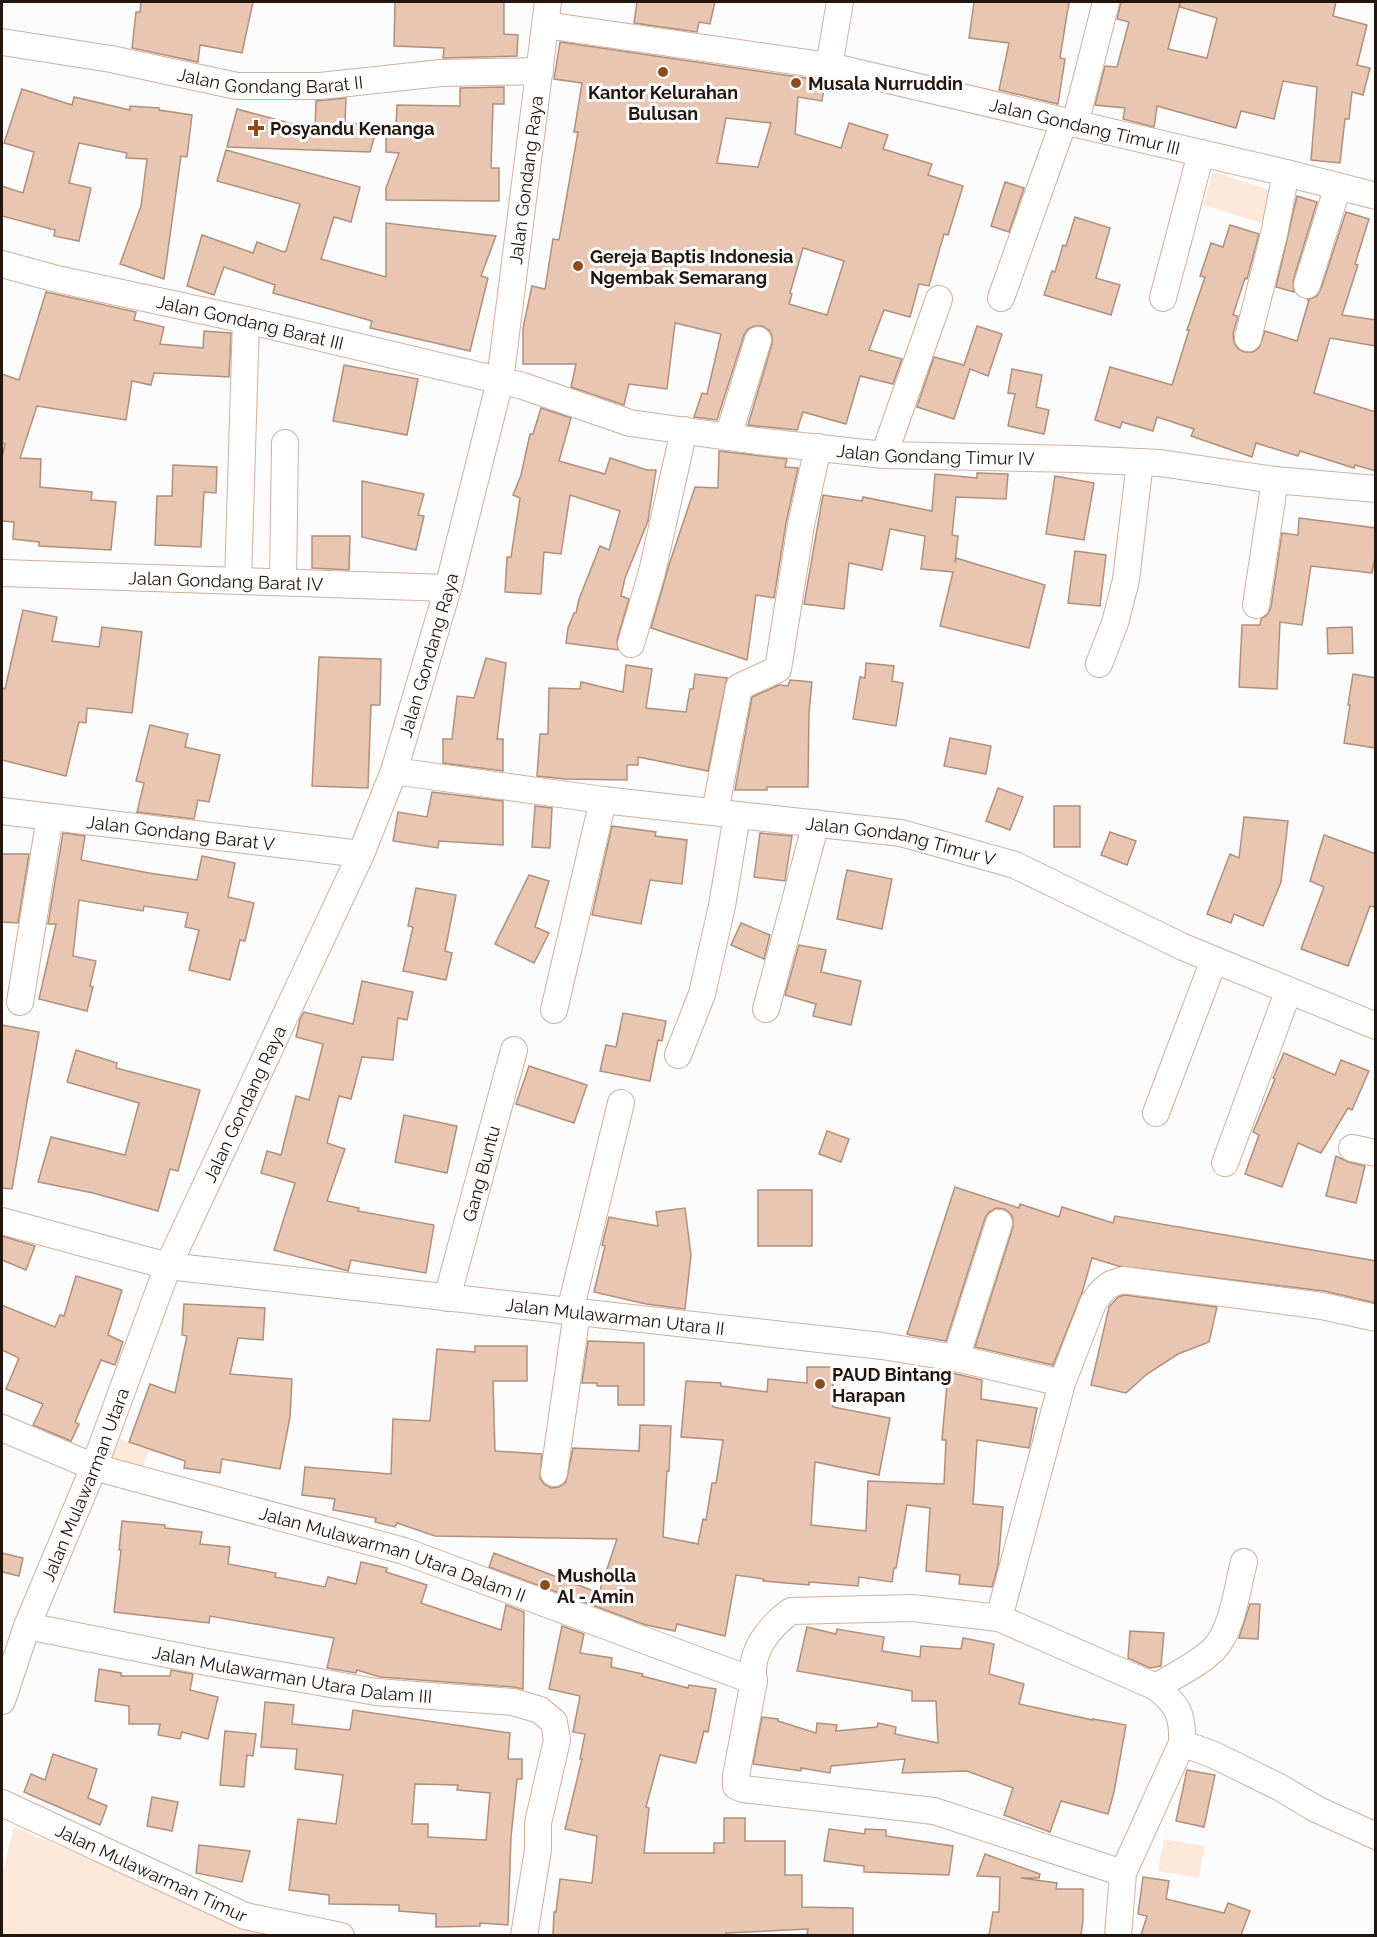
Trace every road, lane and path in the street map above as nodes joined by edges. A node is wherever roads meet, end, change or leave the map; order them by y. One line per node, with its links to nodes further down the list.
1 (840, 2): 5 (street)
2 (1106, 2): 7 (street)
3 (546, 13): 5 (street, Jalan Gondang Timur III); 6 (street, Jalan Gondang Raya)
4 (2, 42): 6 (street, Jalan Gondang Barat II)
5 (829, 66): 7 (street, Jalan Gondang Timur III)
6 (540, 71): 20 (street, Jalan Gondang Raya)
7 (1070, 122): 8 (street, Jalan Gondang Timur III); 14 (street)
8 (1201, 153): 9 (street, Jalan Gondang Timur III); 15 (street)
9 (1286, 173): 10 (street, Jalan Gondang Timur III); 18 (street)
10 (1338, 186): 11 (street, Jalan Gondang Timur III); 13 (street)
11 (1376, 196)
12 (2, 264): 17 (street, Jalan Gondang Barat III)
13 (1307, 285)
14 (1001, 298)
15 (1163, 298)
16 (939, 299): 25 (street)
17 (246, 320): 20 (street, Jalan Gondang Barat III); 30 (street)
18 (1248, 338)
19 (758, 340): 22 (street)
20 (500, 381): 21 (street, Jalan Gondang Timur IV); 32 (street, Jalan Gondang Raya)
21 (684, 430): 22 (street, Jalan Gondang Timur IV); 34 (street)
22 (728, 437): 24 (street, Jalan Gondang Timur IV)
23 (285, 443): 31 (street)
24 (818, 447): 25 (street, Jalan Gondang Timur IV); 39 (street)
25 (884, 454): 26 (street, Jalan Gondang Timur IV)
26 (1140, 462): 27 (street, Jalan Gondang Timur IV); 35 (street)
27 (1275, 480): 28 (street, Jalan Gondang Timur IV); 33 (street)
28 (1376, 489)
29 (2, 573): 30 (street, Jalan Gondang Barat IV)
30 (238, 581): 31 (street, Jalan Gondang Barat IV)
31 (284, 582): 32 (street, Jalan Gondang Barat IV)
32 (448, 588): 36 (street, Jalan Gondang Raya)
33 (1256, 604)
34 (631, 644)
35 (1099, 664)
36 (394, 771): 37 (street, Jalan Gondang Timur V); 42 (street, Jalan Gondang Raya)
37 (603, 800): 39 (street, Jalan Gondang Timur V); 47 (street)
38 (2, 811): 40 (street, Jalan Gondang Barat V)
39 (726, 813): 41 (street, Jalan Gondang Timur V); 50 (street)
40 (50, 817): 42 (street, Jalan Gondang Barat V); 45 (street)
41 (816, 823): 43 (street, Jalan Gondang Timur V); 46 (street)
42 (361, 855): 56 (street, Jalan Gondang Raya)
43 (1214, 960): 44 (street, Jalan Gondang Timur V); 52 (street)
44 (1288, 992): 48 (street, Jalan Gondang Timur V); 53 (street)
45 (20, 1002)
46 (766, 1009)
47 (554, 1010)
48 (1376, 1026)
49 (514, 1050): 57 (street, Gang Buntu)
50 (678, 1055)
51 (621, 1103): 58 (street)
52 (1156, 1113)
53 (1225, 1163)
54 (2, 1221): 56 (street, Jalan Mulawarman Utara II)
55 (999, 1223): 60 (street)
56 (168, 1266): 57 (street, Jalan Mulawarman Utara II); 63 (street, Jalan Mulawarman Utara)
57 (447, 1298): 58 (street, Jalan Mulawarman Utara II)
58 (574, 1312): 60 (street, Jalan Mulawarman Utara II); 64 (street)
59 (1376, 1318): 61 (street)
60 (956, 1358): 61 (street, Jalan Mulawarman Utara II)
61 (1062, 1383): 66 (street)
62 (2, 1428): 63 (street, Jalan Mulawarman Utara Dalam II)
63 (94, 1467): 67 (street, Jalan Mulawarman Utara); 68 (street, Jalan Mulawarman Utara Dalam II)
64 (554, 1473)
65 (1244, 1562): 69 (street)
66 (999, 1618): 68 (street); 69 (street)
67 (27, 1626): 70 (street, Jalan Mulawarman Utara); 76 (street, Jalan Mulawarman Utara Dalam III)
68 (754, 1681): 74 (street)
69 (1156, 1687): 71 (street)
70 (2, 1701)
71 (1182, 1743): 73 (street); 74 (street)
72 (3, 1810): 75 (street, Jalan Mulawarman Timur)
73 (1376, 1836)
74 (1123, 1873): 77 (street)
75 (341, 1935)
76 (524, 1935)
77 (1118, 1935)

